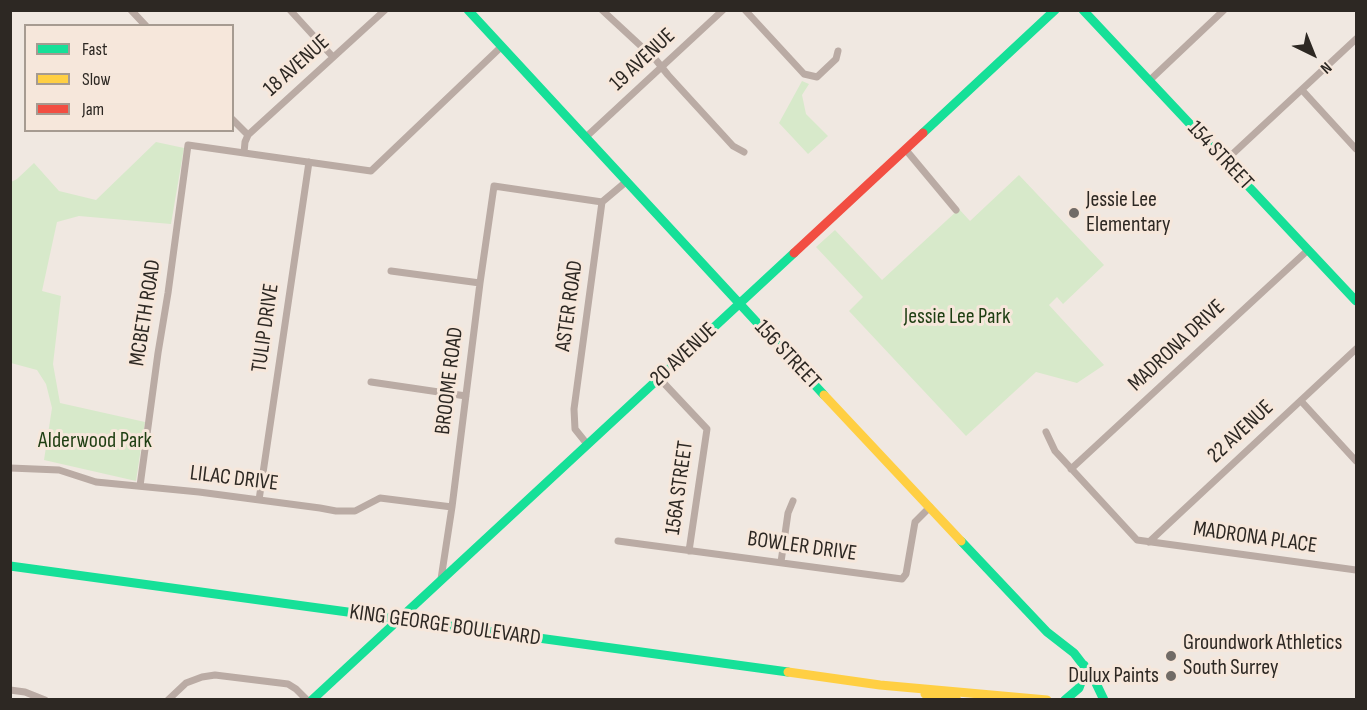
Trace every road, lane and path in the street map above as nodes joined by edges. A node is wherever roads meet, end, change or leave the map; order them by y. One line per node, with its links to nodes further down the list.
1 (132, 10): 11 (street)
2 (290, 10): 15 (street)
3 (385, 10): 15 (street, 18 AVENUE)
4 (468, 10): 13 (street, 156 STREET)
5 (602, 10): 16 (street)
6 (723, 10): 16 (street, 19 AVENUE)
7 (745, 10): 14 (street)
8 (1055, 10): 23 (street, 20 AVENUE)
9 (1083, 10): 17 (street, 154 STREET)
10 (1224, 10): 17 (street)
11 (144, 24)
12 (1356, 39): 18 (street)
13 (501, 47): 21 (street, 156 STREET); 27 (street)
14 (838, 51)
15 (333, 57): 20 (street, 18 AVENUE)
16 (661, 67): 21 (street, 19 AVENUE); 24 (street)
17 (1150, 80): 26 (street, 154 STREET)
18 (1302, 90): 22 (street); 26 (street)
19 (234, 120): 20 (street)
20 (248, 135): 25 (street)
21 (586, 137): 28 (street, 156 STREET)
22 (1356, 149)
23 (906, 150): 30 (street); 35 (street, 20 AVENUE)
24 (744, 152)
25 (244, 153): 27 (street); 46 (street, MCBETH ROAD)
26 (1225, 161): 31 (street, 154 STREET)
27 (309, 162): 47 (street, TULIP DRIVE)
28 (627, 181): 29 (street); 35 (street, 156 STREET)
29 (602, 202): 33 (street, BROOME ROAD); 42 (street, ASTER ROAD)
30 (956, 210)
31 (1308, 250): 34 (street, 154 STREET); 45 (street, MADRONA DRIVE)
32 (391, 271): 33 (street)
33 (480, 283): 39 (street, BROOME ROAD)
34 (1356, 301)
35 (739, 303): 37 (street, 20 AVENUE); 50 (street, 156 STREET)
36 (1356, 349): 40 (street, 22 AVENUE)
37 (659, 378): 42 (street, 20 AVENUE); 53 (street, 156A STREET)
38 (371, 382): 39 (street)
39 (466, 396): 49 (street, BROOME ROAD)
40 (1301, 401): 43 (street); 52 (street, 22 AVENUE)
41 (1046, 432): 45 (street)
42 (587, 444): 57 (street, 20 AVENUE)
43 (1356, 461)
44 (10, 468): 46 (street, LILAC DRIVE)
45 (1071, 469): 52 (street)
46 (140, 486): 47 (street, LILAC DRIVE)
47 (259, 500): 49 (street, LILAC DRIVE)
48 (793, 501): 54 (street)
49 (452, 507): 57 (street, BROOME ROAD)
50 (930, 507): 54 (street, BOWLER DRIVE); 59 (street, 156 STREET)
51 (618, 541): 53 (street, BOWLER DRIVE)
52 (1149, 542): 56 (street, MADRONA PLACE)
53 (688, 550): 54 (street, BOWLER DRIVE)
54 (781, 562)
55 (10, 566): 58 (street, KING GEORGE BOULEVARD)
56 (1356, 570)
57 (441, 579): 58 (street, 20 AVENUE)
58 (399, 619): 60 (street, KING GEORGE BOULEVARD); 65 (street, 20 AVENUE)
59 (1084, 664): 68 (street); 69 (street, 156 STREET)
60 (880, 685): 66 (street, KING GEORGE BOULEVARD); 67 (street, KING GEORGE BOULEVARD)
61 (10, 690): 62 (street)
62 (45, 699)
63 (168, 699): 64 (street)
64 (307, 699)
65 (312, 699)
66 (957, 699)
67 (1047, 699)
68 (1065, 699)
69 (1104, 699)

